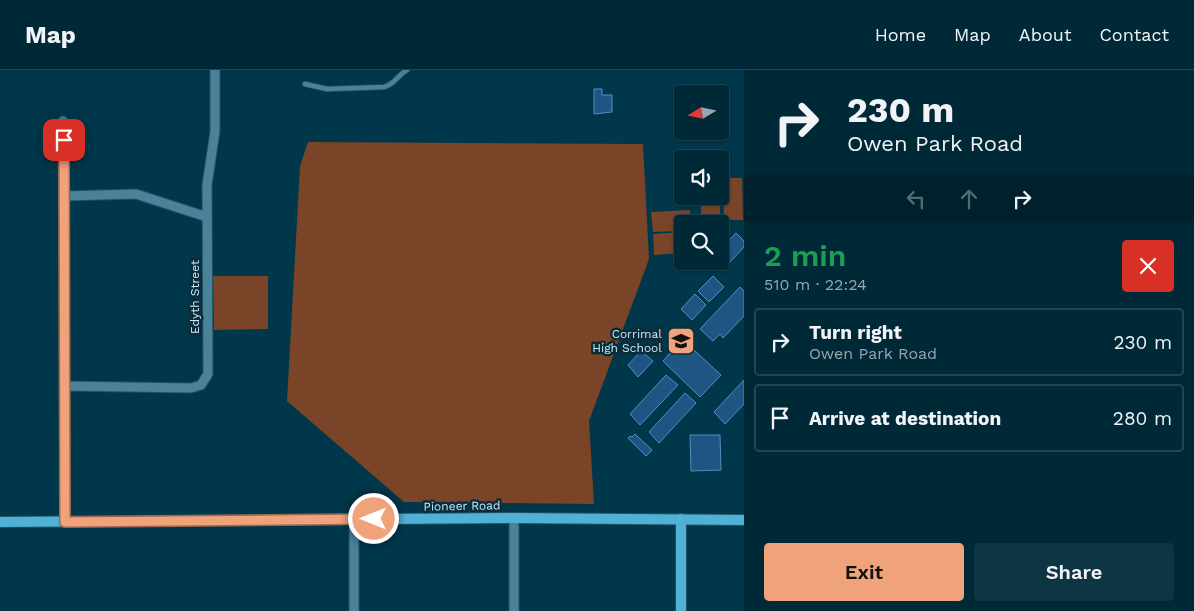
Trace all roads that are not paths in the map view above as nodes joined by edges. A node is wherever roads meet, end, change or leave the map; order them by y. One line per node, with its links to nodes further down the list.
1 (215, 70): 6 (street, Edyth Street)
2 (407, 70): 3 (lane)
3 (304, 84)
4 (64, 121): 5 (street)
5 (64, 196): 6 (street); 7 (street)
6 (207, 216): 7 (street, Edyth Street)
7 (64, 386): 13 (street)
8 (514, 518): 9 (main road, Pioneer Road); 10 (main road, Pioneer Road); 15 (street)
9 (680, 519): 11 (main road, Pioneer Road); 16 (main road)
10 (354, 520): 13 (main road, Pioneer Road); 14 (street)
11 (744, 520)
12 (0, 522): 13 (main road, Pioneer Road)
13 (65, 522)
14 (354, 611)
15 (514, 611)
16 (681, 611)

